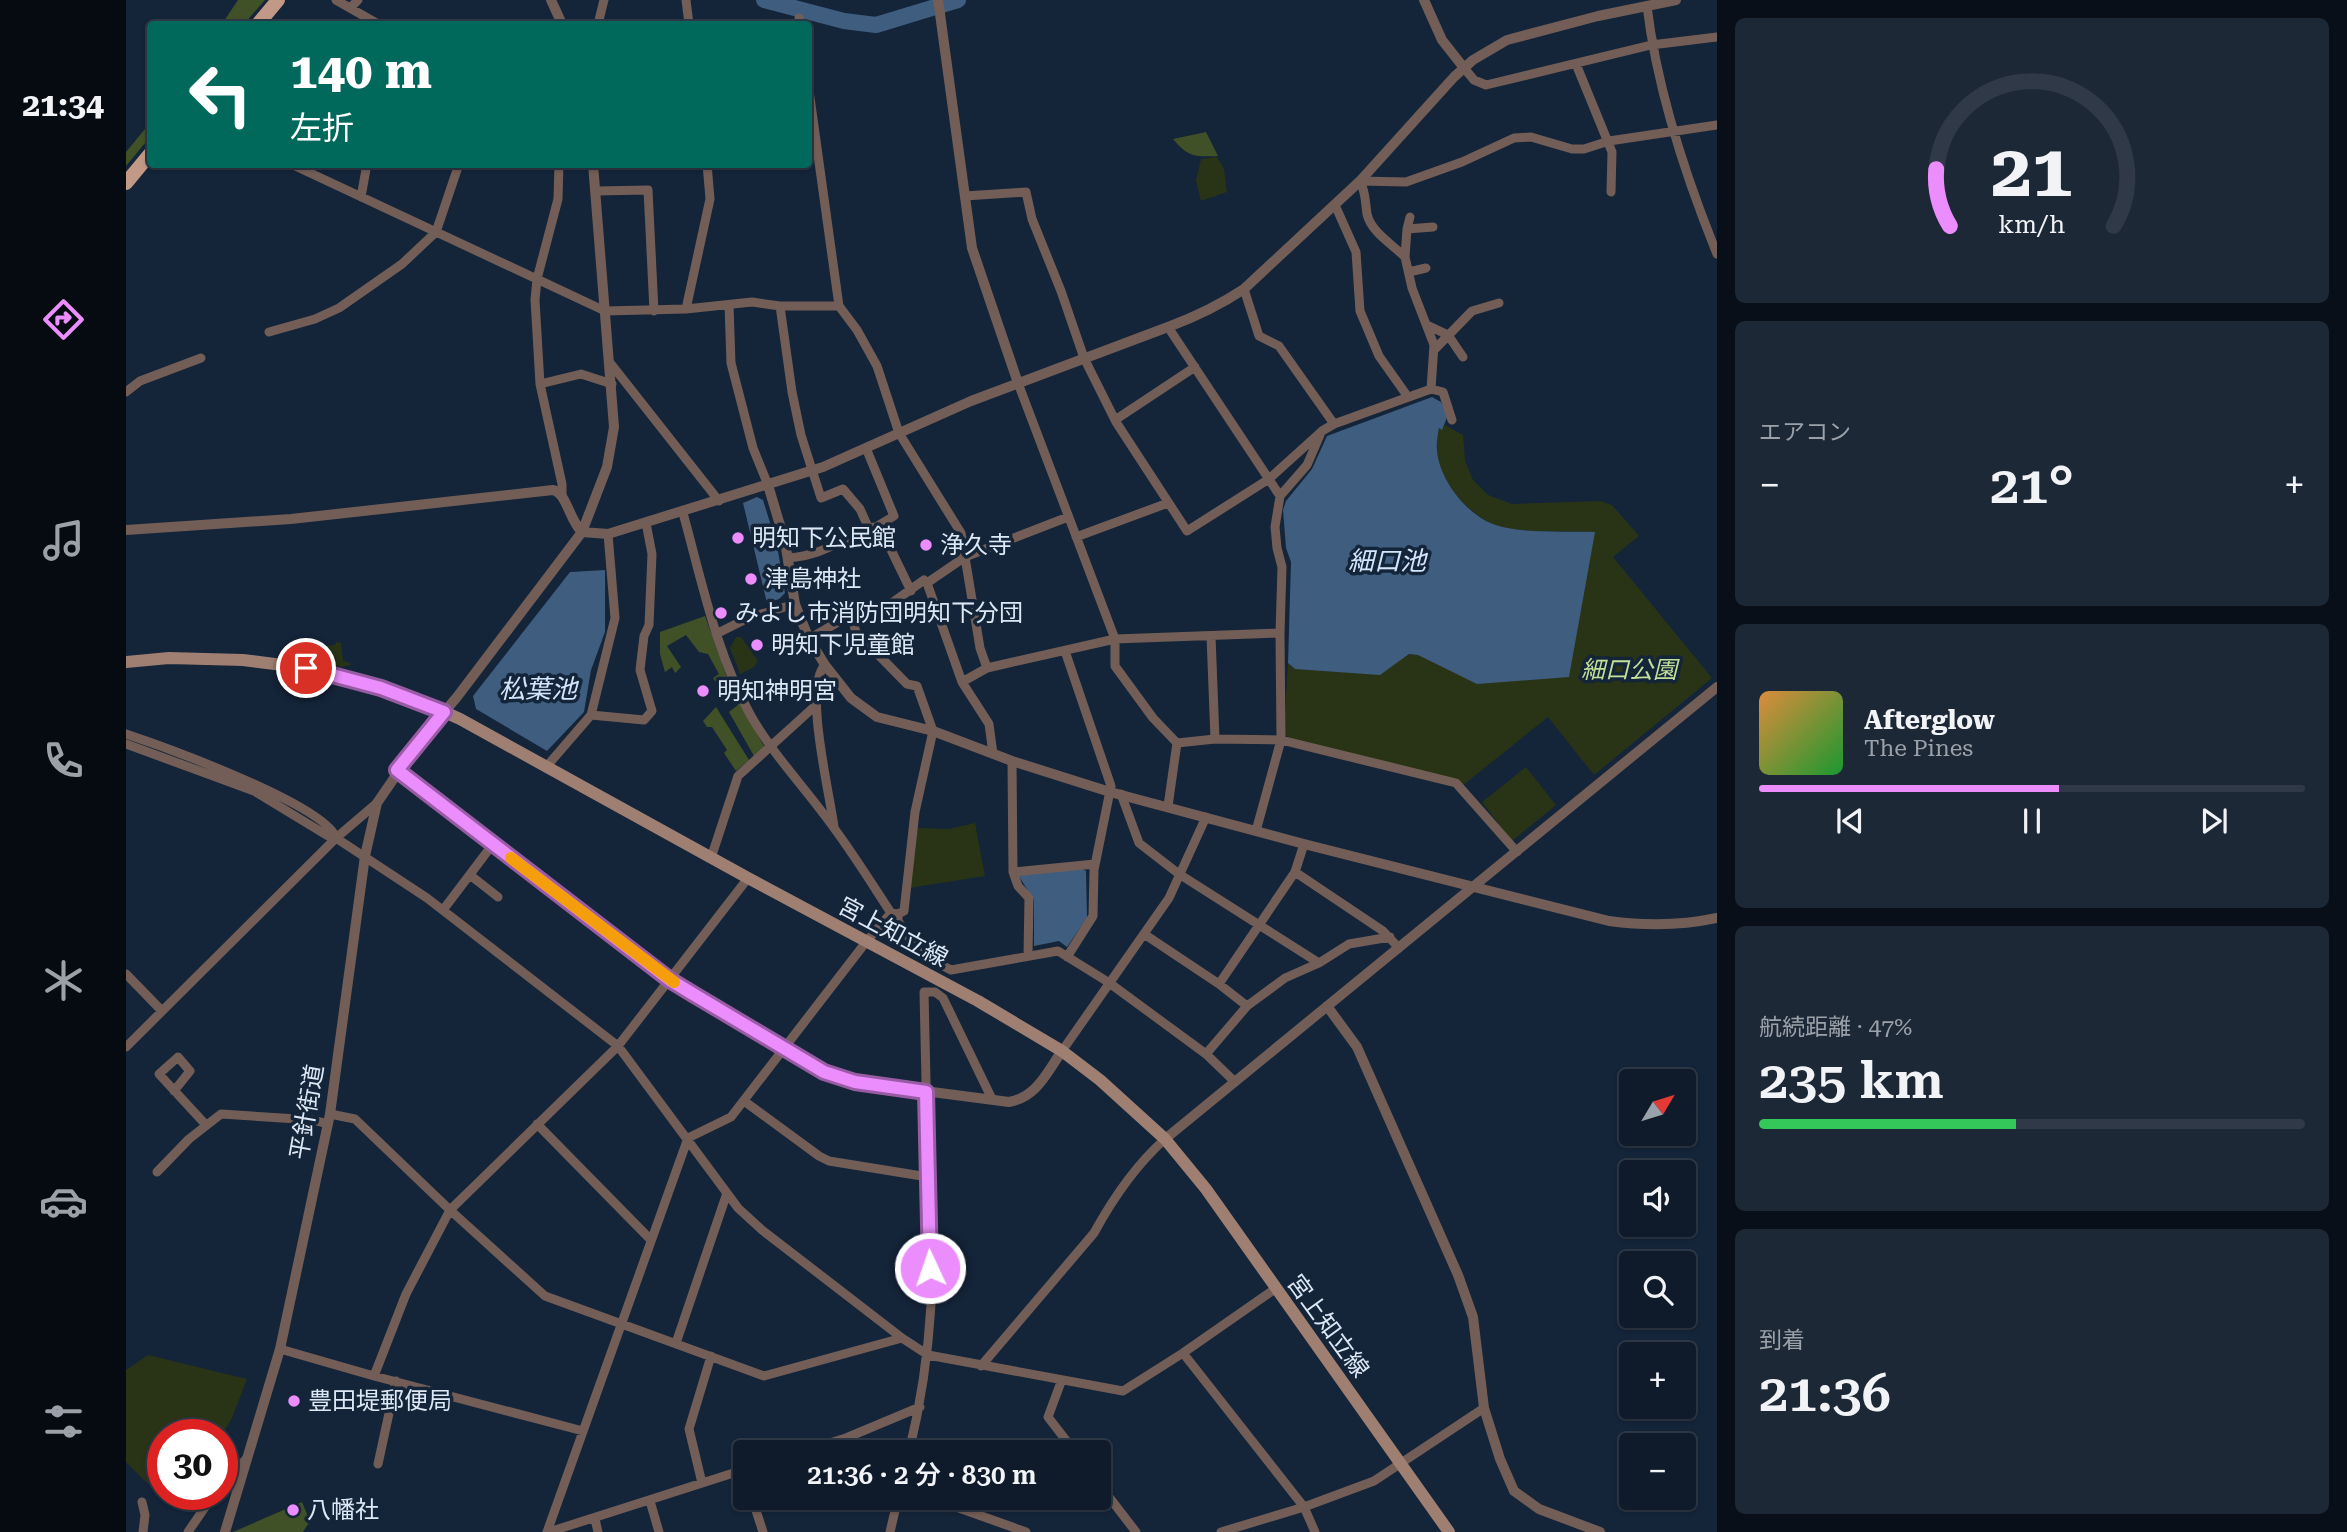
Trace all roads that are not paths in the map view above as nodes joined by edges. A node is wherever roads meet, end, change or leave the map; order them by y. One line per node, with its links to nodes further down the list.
1 (278, 0): 12 (main road)
2 (336, 0): 11 (street)
3 (358, 0): 11 (street)
4 (551, 0): 14 (street)
5 (604, 0): 15 (street)
6 (686, 0): 16 (street)
7 (938, 0): 36 (street)
8 (1424, 0): 20 (street)
9 (1676, 0): 10 (street)
10 (1647, 6): 18 (street); 20 (street)
11 (350, 8): 13 (street)
12 (260, 21)
13 (373, 21)
14 (561, 21)
15 (599, 21)
16 (690, 21)
17 (1717, 37): 18 (street)
18 (1651, 45): 19 (street); 23 (street)
19 (1576, 64): 20 (street); 24 (street)
20 (1464, 68): 32 (street)
21 (812, 112): 52 (street)
22 (1717, 125): 23 (street)
23 (1675, 132): 24 (street); 43 (street)
24 (1609, 141): 32 (street); 35 (street)
25 (147, 158): 33 (main road)
26 (299, 168): 37 (street)
27 (366, 168): 37 (street)
28 (459, 168): 42 (street)
29 (559, 168): 47 (street)
30 (593, 168): 34 (street, 平針街道)
31 (707, 168): 53 (street)
32 (1360, 181): 38 (street); 44 (street)
33 (126, 183)
34 (596, 191): 54 (street, 平針街道); 55 (street)
35 (1611, 192)
36 (965, 196): 63 (street); 66 (street)
37 (361, 197): 42 (street)
38 (1335, 205): 48 (street); 71 (street)
39 (1409, 217): 41 (street)
40 (1433, 227): 41 (street)
41 (1407, 229): 44 (street)
42 (436, 233): 47 (street); 58 (street)
43 (1717, 254)
44 (1405, 257): 46 (street)
45 (1426, 268): 46 (street)
46 (1409, 272): 56 (street)
47 (537, 279): 54 (street); 67 (street)
48 (1244, 289): 57 (street); 74 (street)
49 (1499, 303): 59 (street)
50 (729, 305): 51 (street); 53 (street); 80 (street)
51 (780, 306): 52 (street); 78 (street)
52 (839, 306): 76 (street)
53 (686, 309): 55 (street)
54 (605, 311): 55 (street); 64 (street, 平針街道)
55 (654, 311)
56 (1427, 325): 59 (street); 60 (street)
57 (1168, 327): 63 (street); 65 (street)
58 (269, 332)
59 (1448, 335): 60 (street); 61 (street)
60 (1435, 349): 69 (street)
61 (1463, 357)
62 (201, 358): 70 (street)
63 (1084, 358): 66 (street); 72 (street)
64 (611, 365): 68 (street, 平針街道); 83 (street)
65 (1195, 367): 72 (street); 79 (street)
66 (1018, 383): 76 (street); 86 (street)
67 (540, 384): 68 (street); 81 (street)
68 (612, 384): 91 (street, 平針街道)
69 (1431, 389): 71 (street); 73 (street)
70 (126, 393)
71 (1408, 397): 74 (street)
72 (1115, 420): 84 (street)
73 (1452, 421)
74 (1334, 424): 75 (street)
75 (1322, 431): 79 (street); 82 (street)
76 (899, 433): 77 (street); 94 (street)
77 (866, 447): 78 (street); 88 (street)
78 (812, 471): 80 (street); 89 (street)
79 (1269, 479): 82 (street); 84 (street)
80 (768, 485): 83 (street); 95 (street)
81 (562, 495): 90 (street); 91 (street)
82 (1280, 496): 100 (street)
83 (719, 500): 85 (street)
84 (1168, 503): 93 (street)
85 (683, 513): 87 (street); 101 (street)
86 (1068, 517): 93 (street); 94 (street)
87 (646, 523): 92 (street); 113 (street)
88 (879, 526): 89 (street); 97 (street)
89 (869, 529): 95 (street)
90 (126, 530)
91 (582, 532): 92 (street); 112 (street, 平針街道)
92 (608, 534): 113 (street)
93 (1076, 537): 104 (street)
94 (965, 557): 96 (street); 108 (street)
95 (788, 558): 98 (street)
96 (927, 583): 97 (street); 109 (street)
97 (911, 591): 99 (street)
98 (795, 604): 101 (street); 103 (street)
99 (852, 619): 103 (street); 114 (street)
100 (1280, 633): 102 (street); 117 (street)
101 (716, 634): 120 (street)
102 (1211, 636): 104 (street); 116 (street)
103 (809, 639): 107 (street)
104 (1115, 639): 105 (street); 118 (street)
105 (1065, 651): 108 (street); 125 (street)
106 (126, 662): 112 (main road, 宮上知立線)
107 (825, 665): 111 (street); 114 (street)
108 (987, 668): 109 (street)
109 (962, 682): 121 (street)
110 (1717, 687): 134 (street)
111 (815, 706): 120 (street); 129 (street)
112 (444, 712): 123 (main road, 宮上知立線); 124 (street, 平針街道)
113 (591, 715): 123 (street)
114 (933, 731): 121 (street); 146 (street)
115 (126, 734): 131 (street)
116 (1214, 739): 117 (street); 118 (street)
117 (1281, 740): 130 (street); 134 (street)
118 (1177, 743): 127 (street)
119 (126, 744): 131 (street)
120 (771, 748): 129 (street); 136 (street)
121 (993, 754): 122 (street)
122 (1012, 761): 125 (street); 138 (street)
123 (547, 766): 136 (main road, 宮上知立線)
124 (397, 770): 126 (street, 平針街道); 132 (street)
125 (1115, 793): 127 (street); 137 (street); 140 (street)
126 (377, 803): 131 (street); 135 (street, 平針街道)
127 (1168, 806): 128 (street)
128 (1206, 817): 130 (street); 140 (street)
129 (834, 828): 146 (street)
130 (1256, 831): 133 (street)
131 (336, 838): 135 (street); 162 (street)
132 (493, 844): 141 (street); 157 (street)
133 (1304, 844): 139 (street); 143 (street)
134 (1517, 852): 143 (street)
135 (365, 856): 145 (street); 173 (street, 平針街道)
136 (710, 858): 142 (main road, 宮上知立線)
137 (1096, 864): 138 (street); 154 (street)
138 (1013, 872): 153 (street)
139 (1295, 872): 148 (street); 150 (street)
140 (1180, 874): 148 (street); 149 (street)
141 (470, 875): 144 (street); 145 (street)
142 (748, 878): 151 (main road, 宮上知立線); 157 (street)
143 (1474, 887): 147 (street); 152 (street)
144 (498, 897)
145 (443, 910): 163 (street)
146 (895, 913): 151 (street); 153 (street)
147 (1717, 918)
148 (1260, 924): 155 (street); 159 (street)
149 (1144, 934): 158 (street); 159 (street)
150 (1390, 937): 152 (street); 155 (street)
151 (866, 942): 165 (street); 166 (main road, 宮上知立線)
152 (1399, 948): 161 (street)
153 (1028, 955): 154 (street)
154 (1067, 957): 158 (street)
155 (1319, 963): 160 (street)
156 (126, 974): 162 (street)
157 (670, 980): 163 (street); 165 (street)
158 (1108, 982): 166 (street); 167 (street)
159 (1219, 984): 160 (street)
160 (1247, 1006): 167 (street)
161 (1327, 1006): 168 (street); 196 (street)
162 (162, 1011): 164 (street)
163 (618, 1046): 174 (street); 176 (street)
164 (126, 1047)
165 (784, 1049): 170 (street); 172 (street)
166 (1062, 1051): 171 (street); 177 (main road, 宮上知立線)
167 (1206, 1054): 168 (street)
168 (1235, 1082): 177 (street)
169 (174, 1091): 175 (street)
170 (926, 1092): 171 (street); 171 (street); 179 (street)
171 (992, 1099)
172 (744, 1101): 176 (street); 179 (street)
173 (329, 1119): 175 (street); 181 (street); 187 (street, 平針街道)
174 (537, 1124): 181 (street); 182 (street)
175 (206, 1125): 178 (street)
176 (688, 1138): 180 (street); 182 (street)
177 (1165, 1139): 183 (main road, 宮上知立線); 191 (street)
178 (157, 1172)
179 (928, 1177): 189 (street)
180 (727, 1192): 185 (street); 186 (street)
181 (450, 1210): 184 (street); 192 (street)
182 (651, 1240): 184 (street)
183 (1275, 1289): 188 (street); 202 (main road, 宮上知立線)
184 (622, 1323): 186 (street); 197 (street)
185 (902, 1338): 189 (street); 190 (street)
186 (676, 1343): 190 (street)
187 (280, 1349): 192 (street); 201 (street, 平針街道)
188 (1183, 1353): 194 (street); 210 (street)
189 (928, 1355): 191 (street); 195 (street)
190 (711, 1356): 206 (street)
191 (981, 1366): 194 (street)
192 (374, 1376): 193 (street)
193 (396, 1381): 197 (street); 203 (street)
194 (1061, 1382): 200 (street)
195 (920, 1407): 198 (street); 199 (street)
196 (1484, 1408): 202 (street); 229 (street)
197 (583, 1431): 219 (street)
198 (839, 1440)
199 (912, 1440)
200 (1066, 1440)
201 (249, 1457): 204 (street); 218 (street, 平針街道)
202 (1401, 1463): 210 (street); 228 (main road, 宮上知立線)
203 (378, 1464)
204 (238, 1466)
205 (733, 1476): 206 (street)
206 (702, 1483): 208 (street)
207 (1111, 1500): 225 (street)
208 (650, 1501): 215 (street); 221 (street)
209 (142, 1502): 216 (street)
210 (1304, 1507): 226 (street); 227 (street)
211 (203, 1510): 217 (street)
212 (756, 1510): 222 (street)
213 (895, 1510): 223 (street)
214 (965, 1510): 224 (street)
215 (595, 1519): 219 (street); 220 (street)
216 (143, 1532)
217 (188, 1532)
218 (225, 1532)
219 (548, 1532)
220 (598, 1532)
221 (659, 1532)
222 (763, 1532)
223 (890, 1532)
224 (1026, 1532)
225 (1136, 1532)
226 (1221, 1532)
227 (1315, 1532)
228 (1450, 1532)
229 (1600, 1532)

